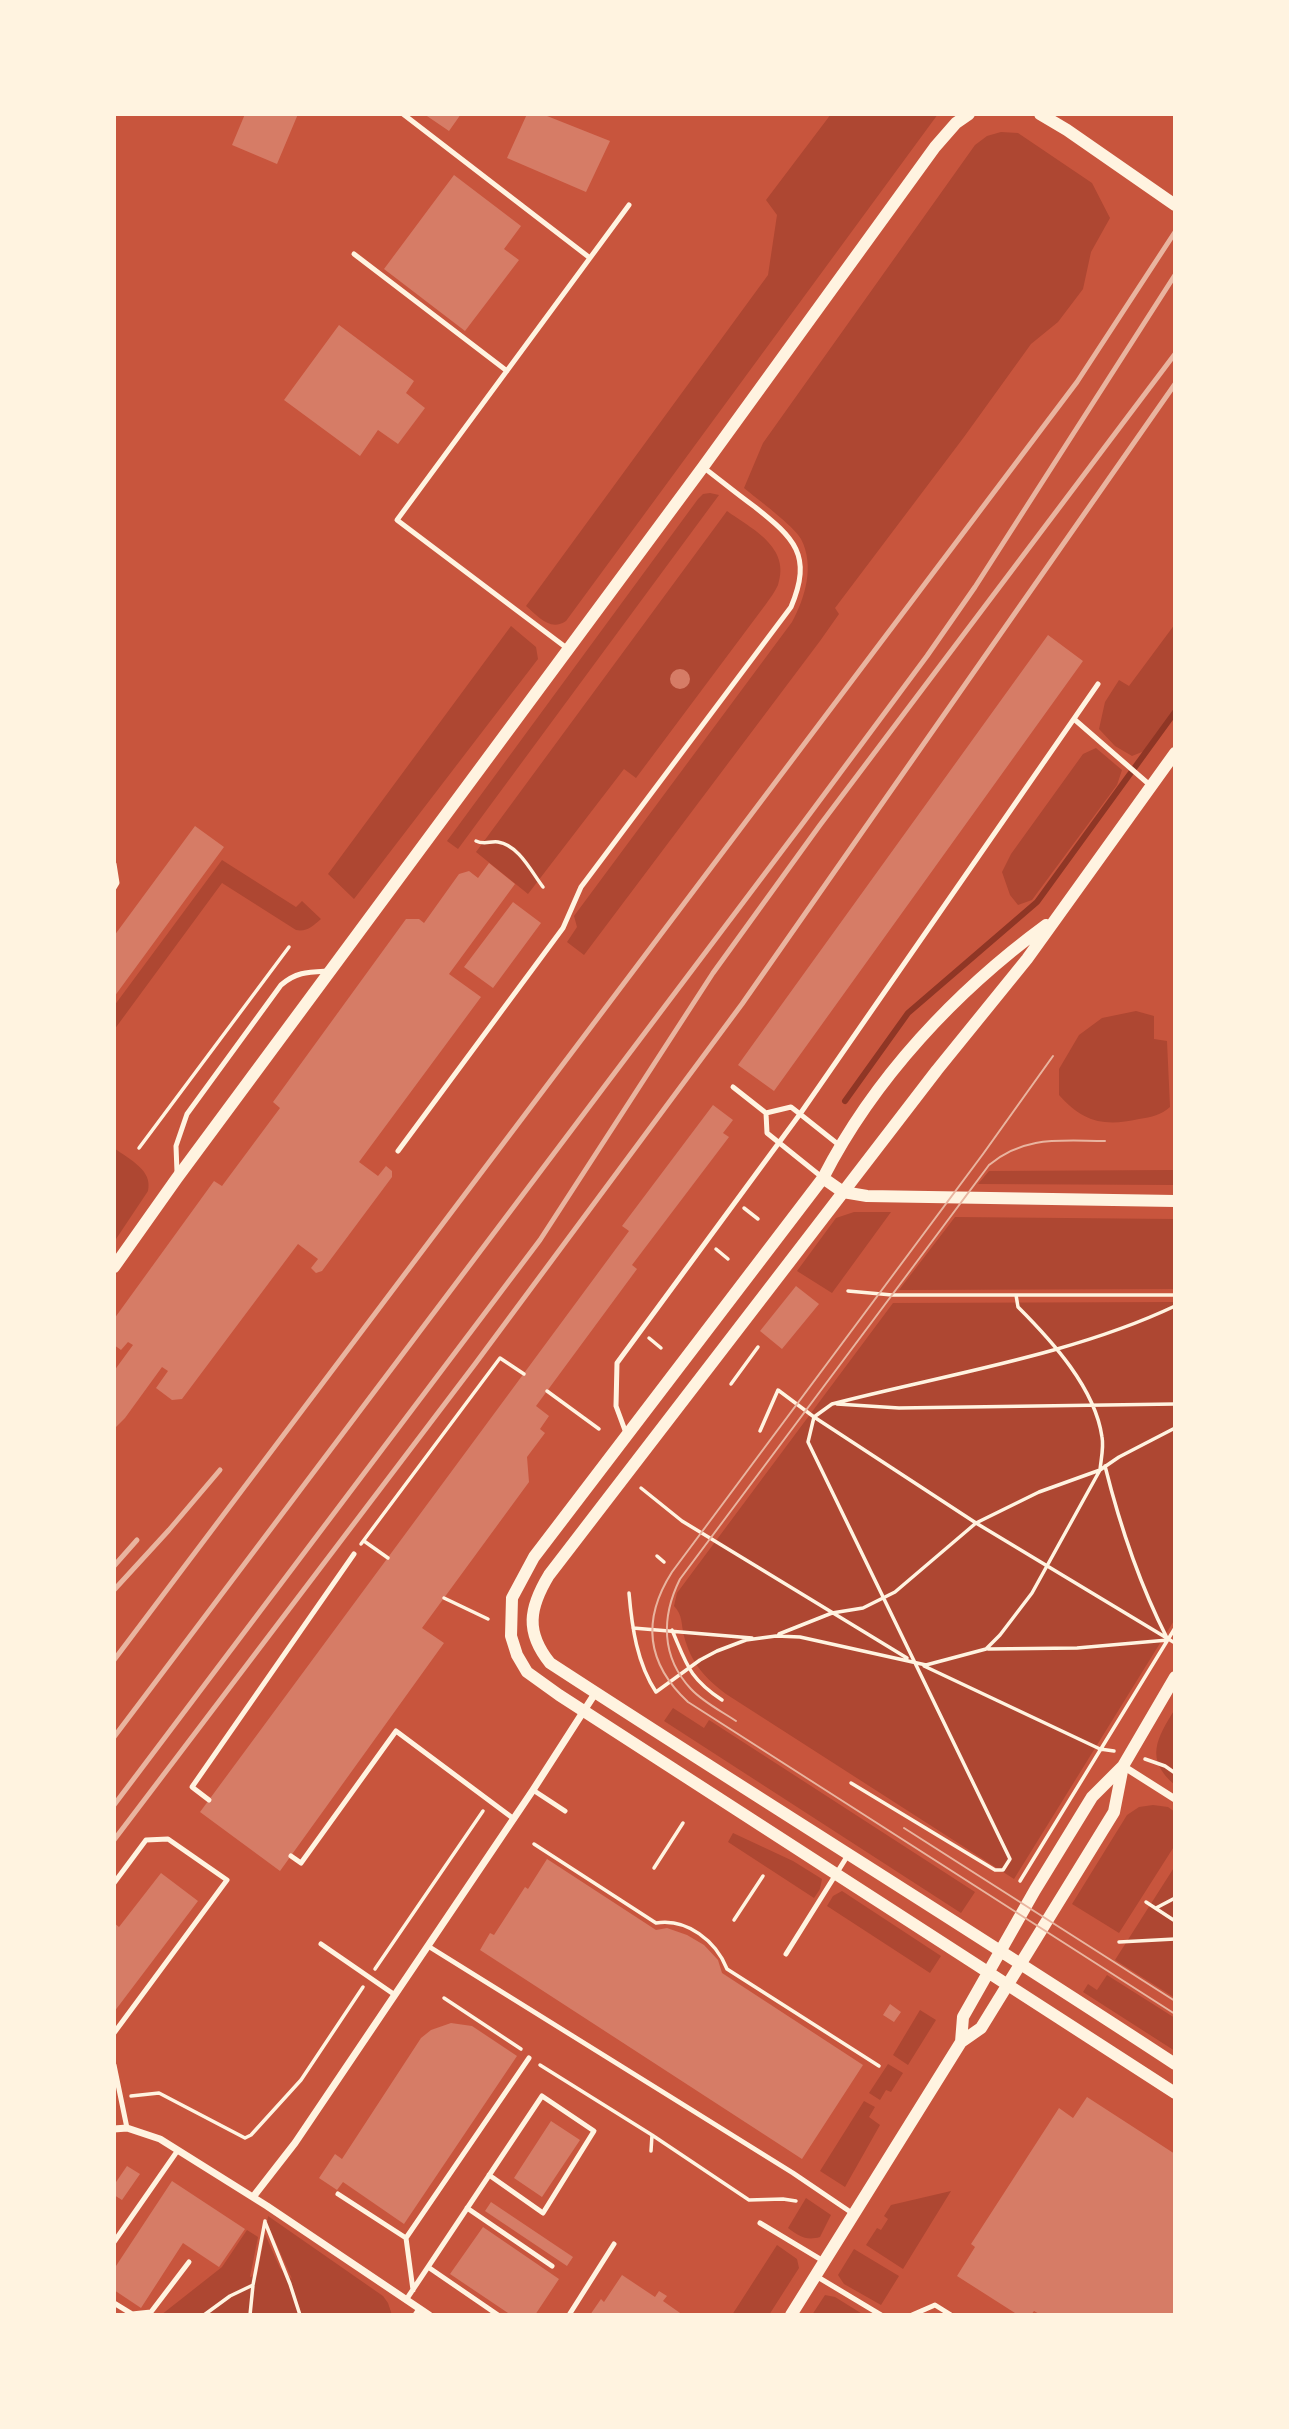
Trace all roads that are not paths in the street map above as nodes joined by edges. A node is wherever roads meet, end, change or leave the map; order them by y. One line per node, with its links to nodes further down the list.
1 (403, 114): 7 (lane)
2 (969, 114): 9 (street)
3 (1040, 114): 5 (street)
4 (629, 205): 7 (lane)
5 (1175, 205)
6 (354, 254): 8 (lane)
7 (590, 258): 8 (lane)
8 (507, 371): 10 (lane)
9 (703, 467): 10 (street); 24 (lane)
10 (568, 650): 18 (street)
11 (1098, 684): 12 (lane)
12 (1074, 719): 14 (lane); 21 (lane)
13 (1175, 752): 14 (street)
14 (1152, 786): 17 (street)
15 (114, 864): 16 (lane)
16 (114, 888)
17 (1055, 918): 23 (street); 27 (street)
18 (330, 971): 25 (street); 25 (lane)
19 (733, 1087): 20 (lane)
20 (766, 1113): 21 (lane); 22 (lane)
21 (800, 1115): 22 (lane); 23 (lane)
22 (779, 1143): 26 (lane); 30 (lane)
23 (839, 1145): 26 (street)
24 (398, 1151)
25 (177, 1178): 29 (street)
26 (822, 1178): 27 (street); 30 (street)
27 (843, 1192): 28 (street); 33 (street)
28 (1175, 1201)
29 (114, 1267)
30 (627, 1436): 34 (street)
31 (354, 1554): 38 (lane)
32 (1175, 1677): 35 (street)
33 (596, 1692): 34 (street); 41 (street)
34 (583, 1710): 36 (street); 43 (street)
35 (1123, 1766): 37 (street); 47 (street); 49 (street)
36 (534, 1790): 39 (lane); 40 (street)
37 (1175, 1799)
38 (209, 1800)
39 (565, 1811)
40 (514, 1819): 42 (lane); 46 (street)
41 (848, 1855): 43 (lane); 47 (street)
42 (291, 1856)
43 (837, 1873): 48 (lane); 50 (street)
44 (114, 1883): 53 (lane)
45 (321, 1944): 52 (lane)
46 (428, 1946): 52 (street); 66 (lane)
47 (1001, 1950): 49 (street); 50 (street)
48 (786, 1954)
49 (1021, 1963): 51 (street); 56 (street)
50 (988, 1973): 51 (street); 54 (street)
51 (1007, 1986): 54 (street); 58 (street)
52 (395, 1995): 64 (street)
53 (114, 2034)
54 (961, 2042): 66 (street)
55 (529, 2058): 68 (lane)
56 (1175, 2064)
57 (114, 2066): 59 (lane)
58 (1175, 2093)
59 (127, 2128): 60 (street); 61 (street)
60 (114, 2129)
61 (178, 2150): 64 (street); 69 (lane)
62 (489, 2175): 62 (lane); 65 (lane)
63 (338, 2194): 68 (lane)
64 (253, 2197): 77 (street)
65 (467, 2208): 73 (lane); 74 (lane)
66 (855, 2215): 72 (street)
67 (760, 2223): 72 (lane)
68 (406, 2238): 76 (lane)
69 (114, 2242)
70 (614, 2244): 82 (lane)
71 (189, 2262): 78 (lane)
72 (825, 2262): 75 (street)
73 (552, 2266)
74 (428, 2267): 76 (lane); 81 (lane)
75 (816, 2276): 83 (street); 84 (lane)
76 (413, 2290): 77 (lane)
77 (406, 2300): 79 (street)
78 (114, 2303)
79 (417, 2312): 80 (street)
80 (429, 2315)
81 (498, 2315)
82 (569, 2315)
83 (791, 2315)
84 (881, 2315)
85 (912, 2315): 86 (lane)
86 (951, 2315)

